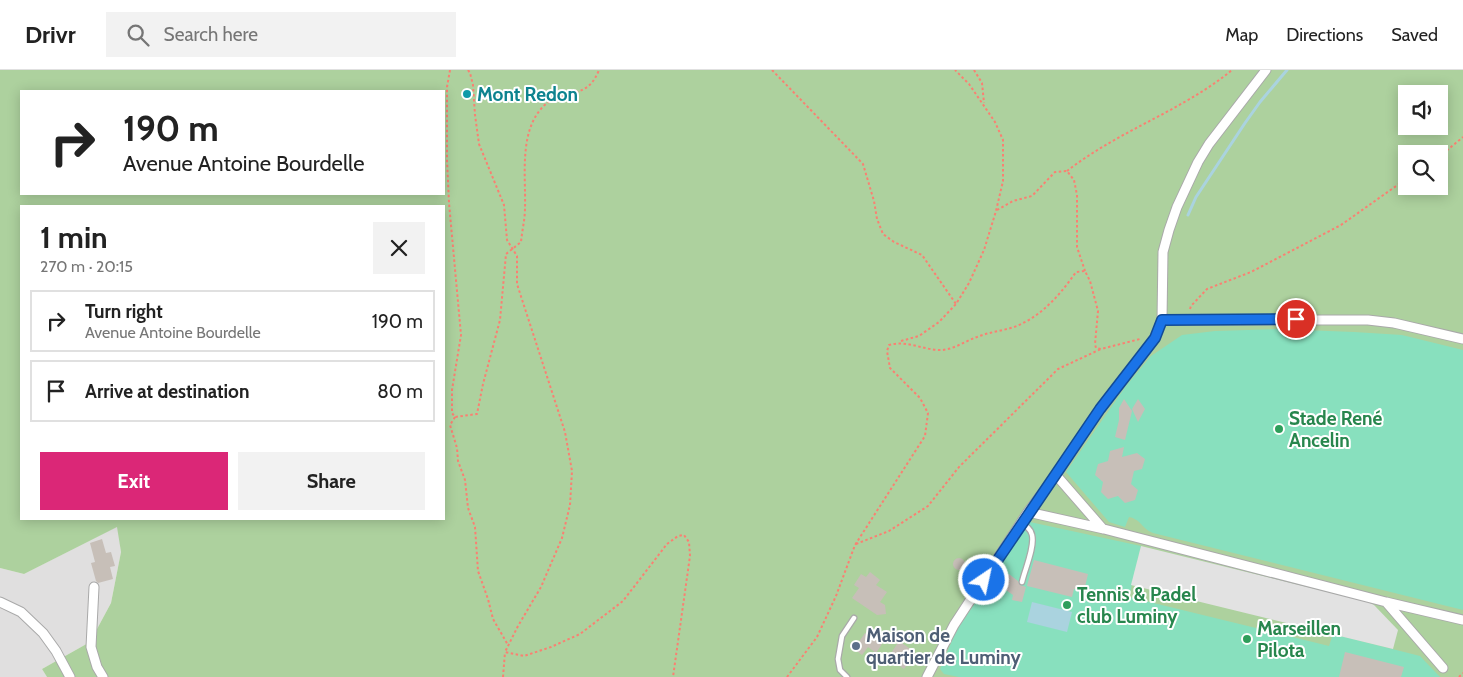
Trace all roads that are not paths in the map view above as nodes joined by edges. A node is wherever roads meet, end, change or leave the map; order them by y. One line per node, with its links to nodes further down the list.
1 (1266, 70): 2 (street)
2 (1162, 320): 3 (street); 4 (street)
3 (1463, 339)
4 (1056, 475): 5 (street); 7 (street)
5 (1028, 512): 6 (street); 7 (street)
6 (1021, 523): 8 (lane); 18 (street)
7 (1104, 529): 11 (street)
8 (1022, 582)
9 (94, 587): 16 (street)
10 (0, 602): 15 (street)
11 (1386, 602): 13 (street); 14 (street)
12 (854, 618): 17 (lane)
13 (1463, 620)
14 (1443, 668)
15 (70, 677)
16 (103, 677)
17 (847, 677)
18 (927, 677)

